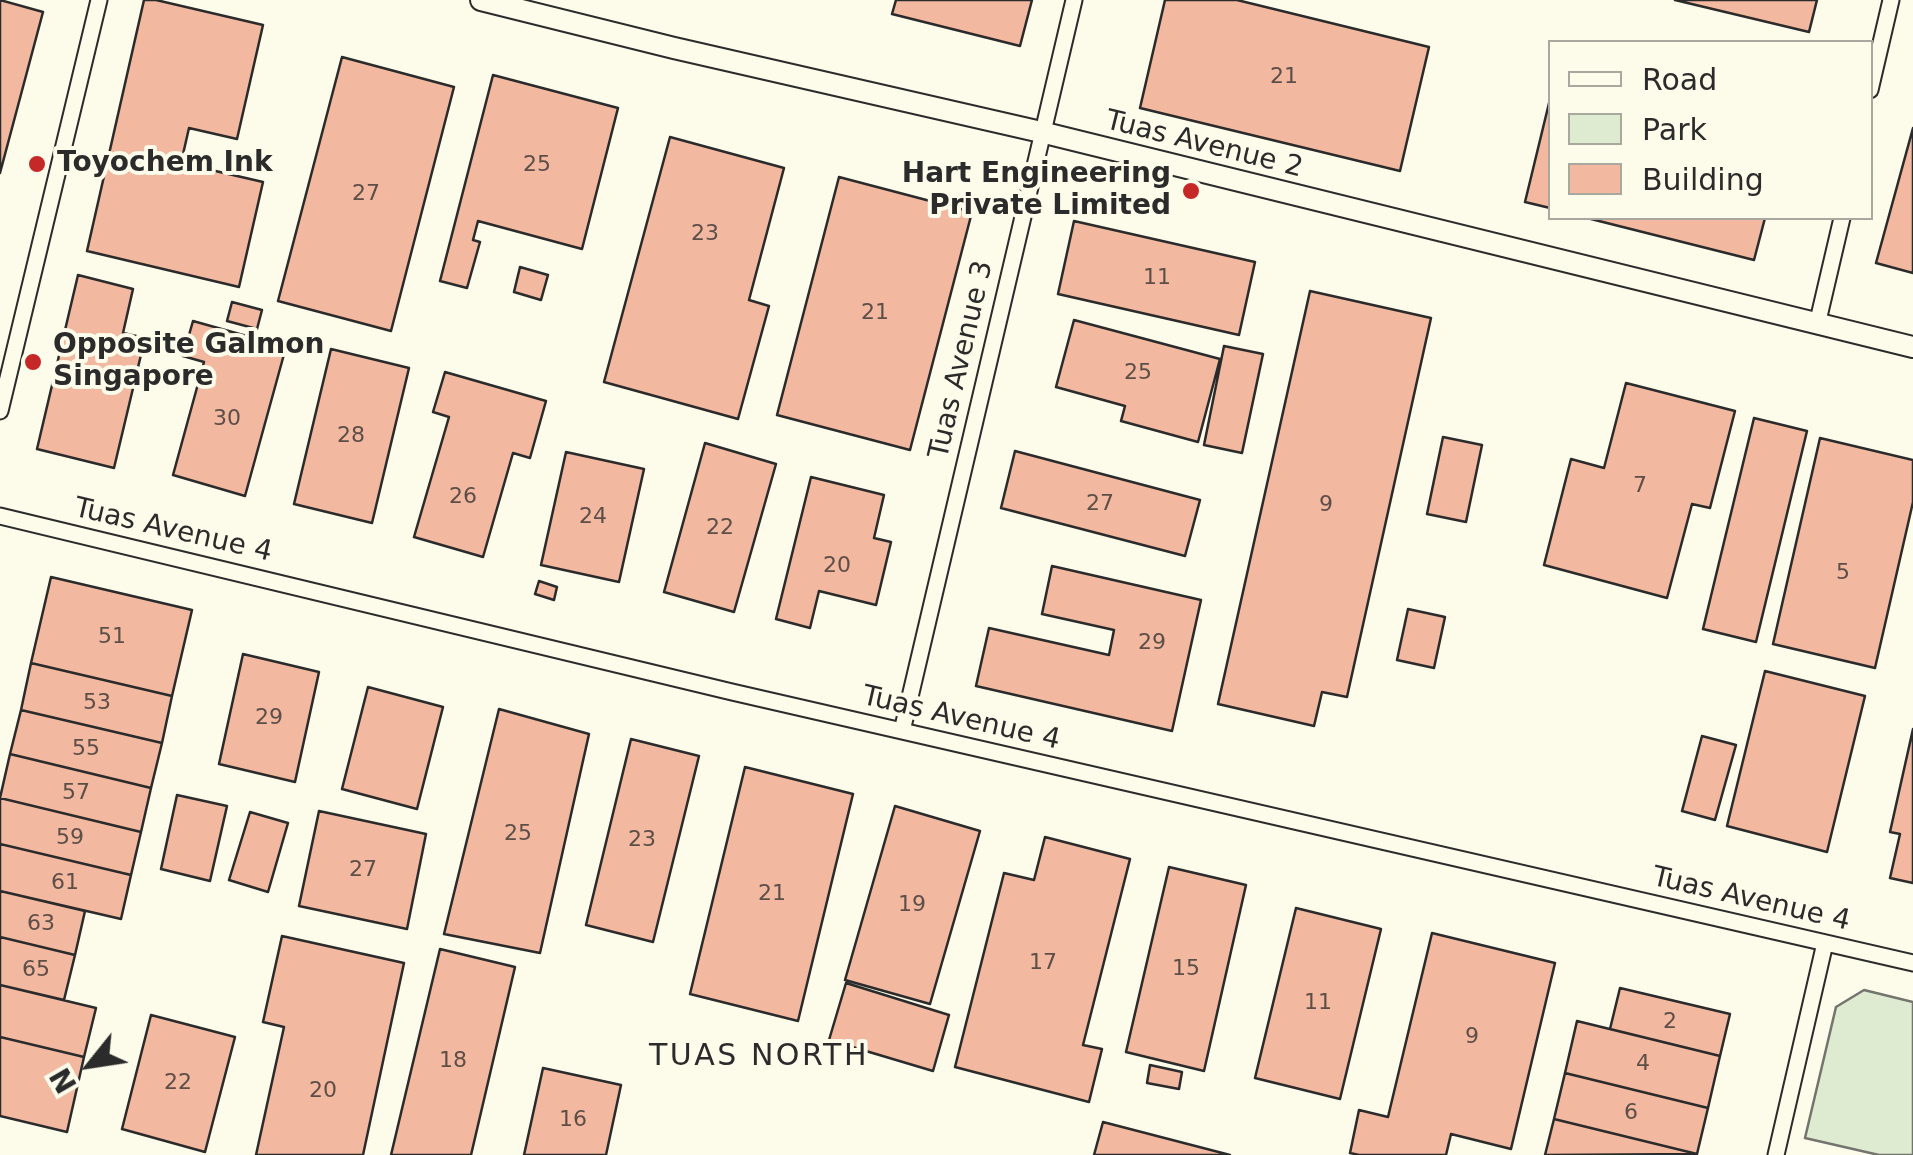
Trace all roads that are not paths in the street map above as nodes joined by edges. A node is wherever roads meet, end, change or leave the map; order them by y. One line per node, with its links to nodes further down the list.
1 (99, 0): 10 (street)
2 (481, 0): 6 (street, Tuas Avenue 2)
3 (1074, 0): 6 (street, Tuas Avenue 3)
4 (1891, 0): 5 (street)
5 (1873, 77)
6 (1041, 132): 8 (street, Tuas Avenue 2); 12 (street, Tuas Avenue 3)
7 (1842, 220): 8 (street)
8 (1817, 325): 9 (street, Tuas Avenue 2)
9 (1913, 347)
10 (0, 411)
11 (0, 516): 12 (street, Tuas Avenue 4)
12 (902, 731): 13 (street, Tuas Avenue 4)
13 (1825, 943): 14 (street, Tuas Avenue 4); 15 (street)
14 (1913, 963)
15 (1776, 1155)

